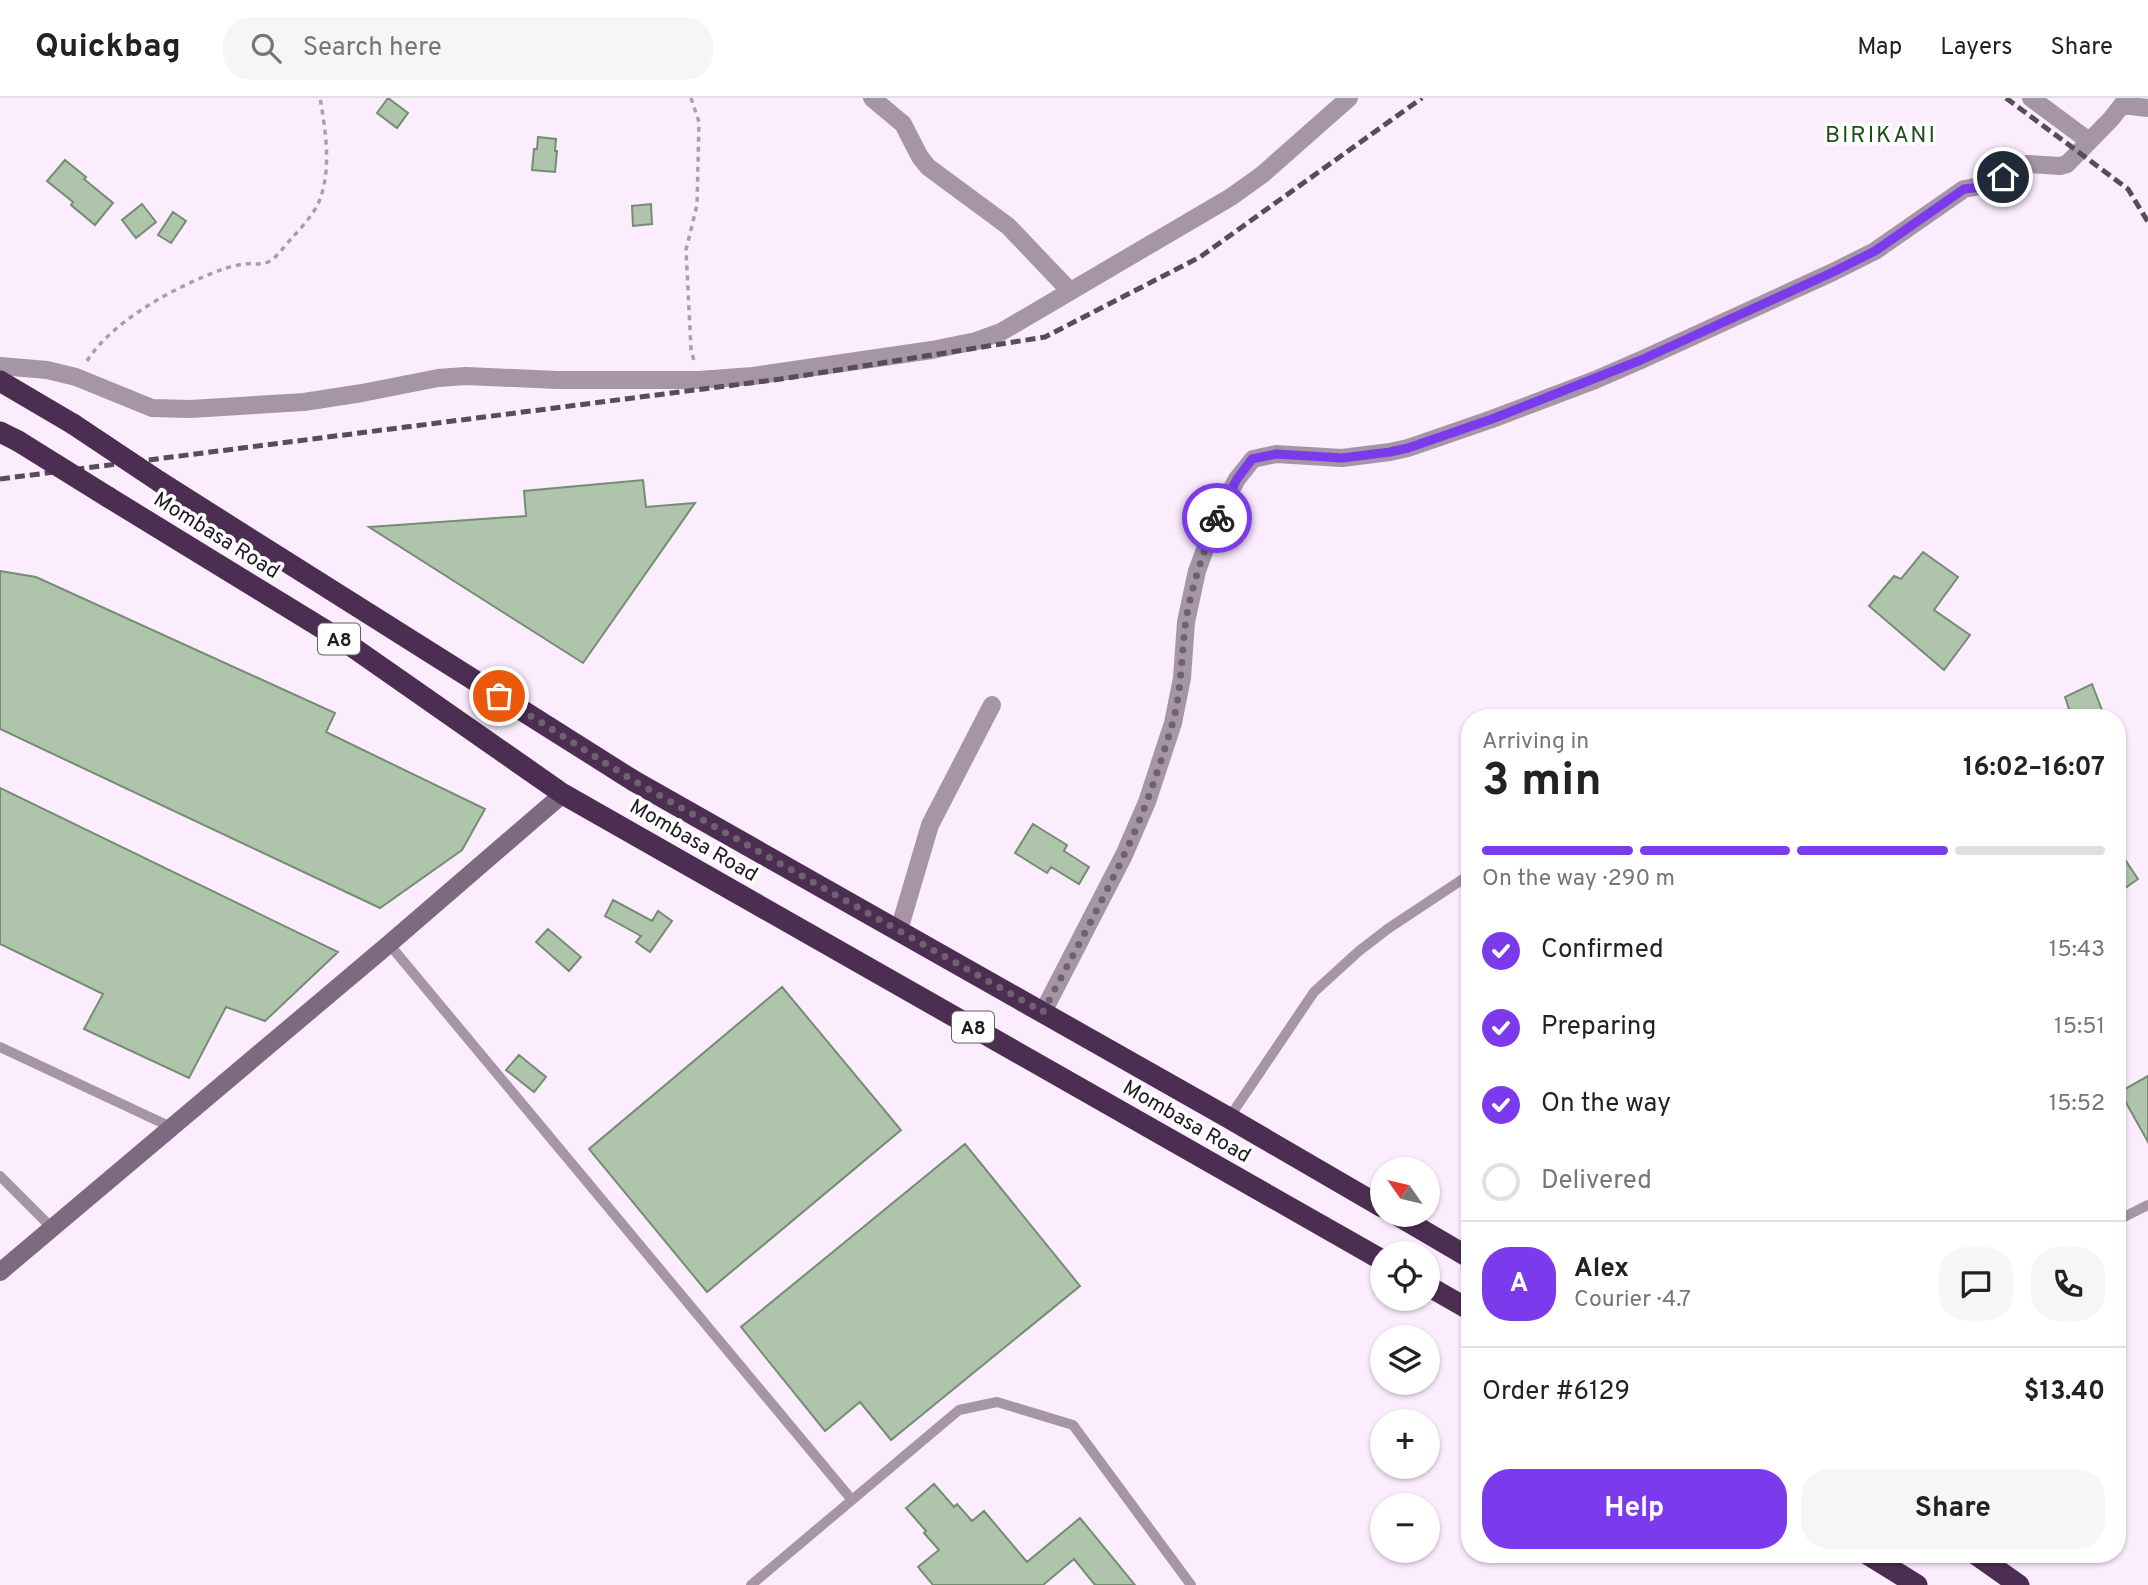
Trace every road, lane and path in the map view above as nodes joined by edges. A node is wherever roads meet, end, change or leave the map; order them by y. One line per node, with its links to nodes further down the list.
1 (320, 98): 10 (path)
2 (691, 98): 11 (path)
3 (872, 98): 8 (street)
4 (1349, 98): 8 (street)
5 (2031, 98): 7 (street)
6 (2148, 108): 7 (street)
7 (2090, 141): 19 (street)
8 (1069, 290): 11 (street)
9 (0, 366): 10 (street)
10 (76, 377): 11 (street)
11 (699, 380)
12 (0, 381): 17 (highway, Mombasa Road / A8, bridge)
13 (9, 437): 15 (highway, Mombasa Road / A8, bridge)
14 (992, 705): 17 (street)
15 (562, 794): 18 (street); 29 (highway, Mombasa Road / A8)
16 (1461, 880): 21 (lane)
17 (899, 930): 19 (highway, Mombasa Road / A8)
18 (389, 944): 22 (street); 34 (lane)
19 (1043, 1012): 21 (highway, Mombasa Road / A8)
20 (0, 1047): 22 (lane)
21 (1229, 1118): 24 (highway, Mombasa Road / A8)
22 (171, 1127): 28 (street)
23 (0, 1176): 28 (lane)
24 (1370, 1200)
25 (2148, 1206): 26 (lane)
26 (2126, 1216)
27 (1417, 1227): 30 (highway)
28 (52, 1228): 31 (street)
29 (1370, 1253)
30 (1461, 1253)
31 (0, 1272)
32 (1440, 1293): 33 (highway)
33 (1461, 1305)
34 (852, 1500): 37 (lane); 38 (lane)
35 (1882, 1563): 39 (highway)
36 (1988, 1563): 40 (highway)
37 (751, 1585)
38 (1191, 1585)
39 (1917, 1585)
40 (2019, 1585)

